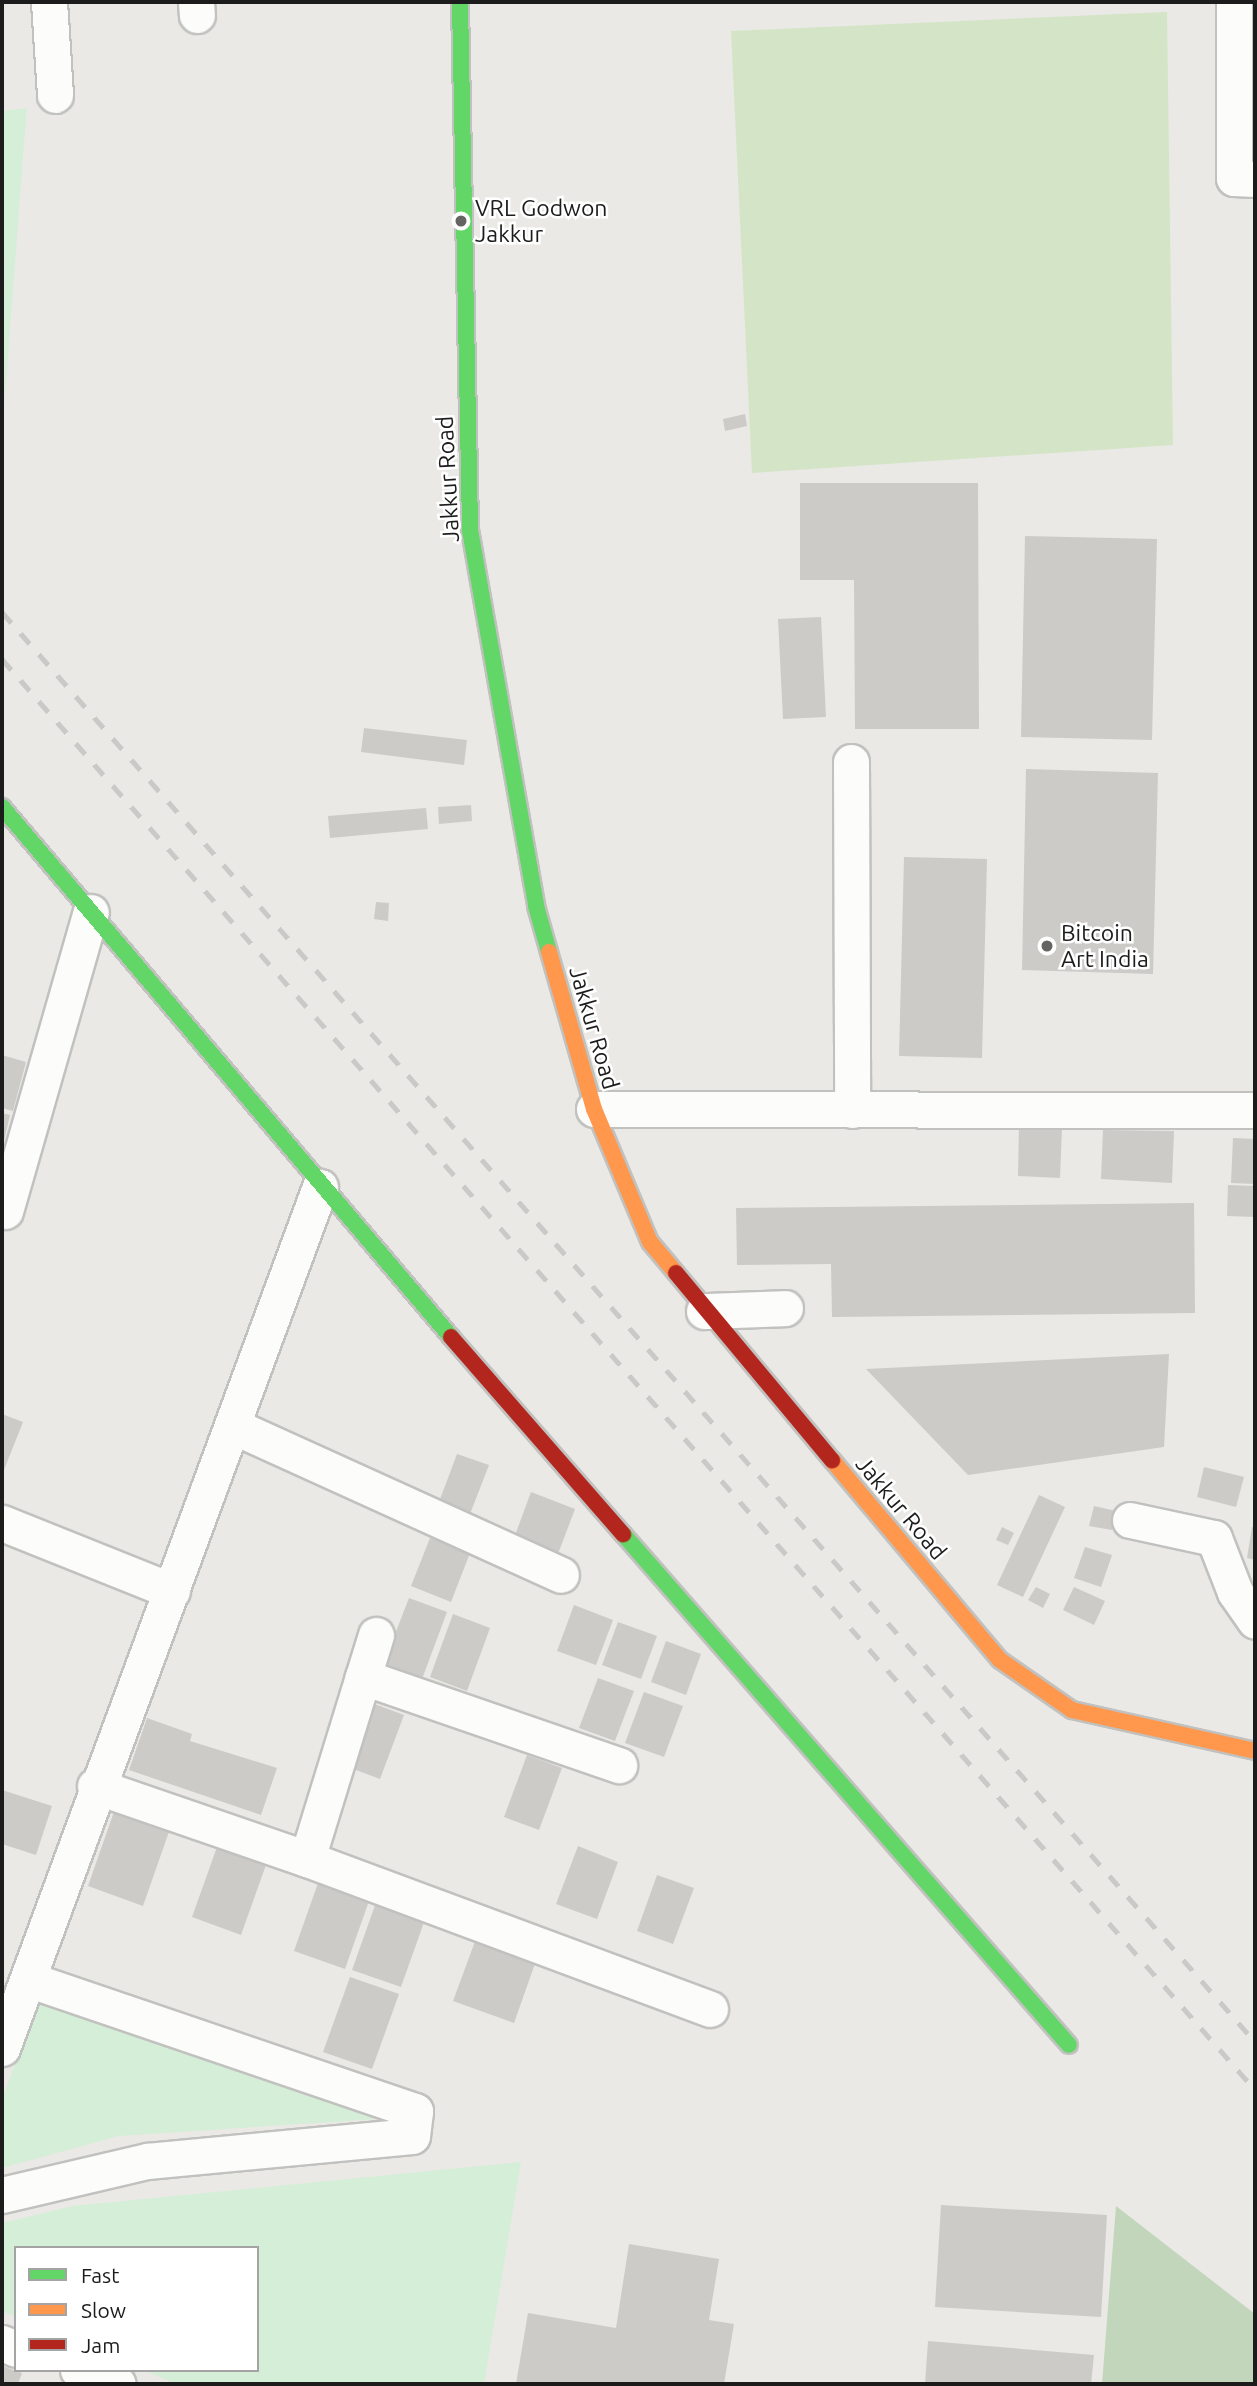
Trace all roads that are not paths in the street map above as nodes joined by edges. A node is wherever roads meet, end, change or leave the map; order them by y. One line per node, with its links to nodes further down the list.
1 (49, 2): 4 (street)
2 (460, 2): 9 (street, Jakkur Road)
3 (1234, 2): 5 (street)
4 (55, 94)
5 (1255, 179)
6 (851, 762): 10 (street)
7 (2, 807): 8 (street)
8 (91, 912): 12 (street); 13 (street)
9 (594, 1109): 10 (street); 15 (street, Jakkur Road)
10 (852, 1110): 11 (street)
11 (1255, 1110)
12 (320, 1187): 16 (street); 30 (street)
13 (5, 1210)
14 (785, 1308): 15 (street)
15 (704, 1311): 24 (street, Jakkur Road)
16 (233, 1426): 19 (street); 20 (street)
17 (1130, 1520): 21 (street)
18 (2, 1523): 20 (street)
19 (562, 1575)
20 (172, 1591): 26 (street)
21 (1255, 1621)
22 (376, 1635): 23 (street)
23 (363, 1677): 25 (street); 27 (street)
24 (1255, 1751)
25 (620, 1765)
26 (95, 1786): 27 (street); 28 (street)
27 (307, 1860): 29 (street)
28 (28, 1979): 31 (street); 32 (street)
29 (710, 2009)
30 (1069, 2045)
31 (2, 2048)
32 (2, 2195)
33 (84, 2372): 34 (street)
34 (118, 2384)

